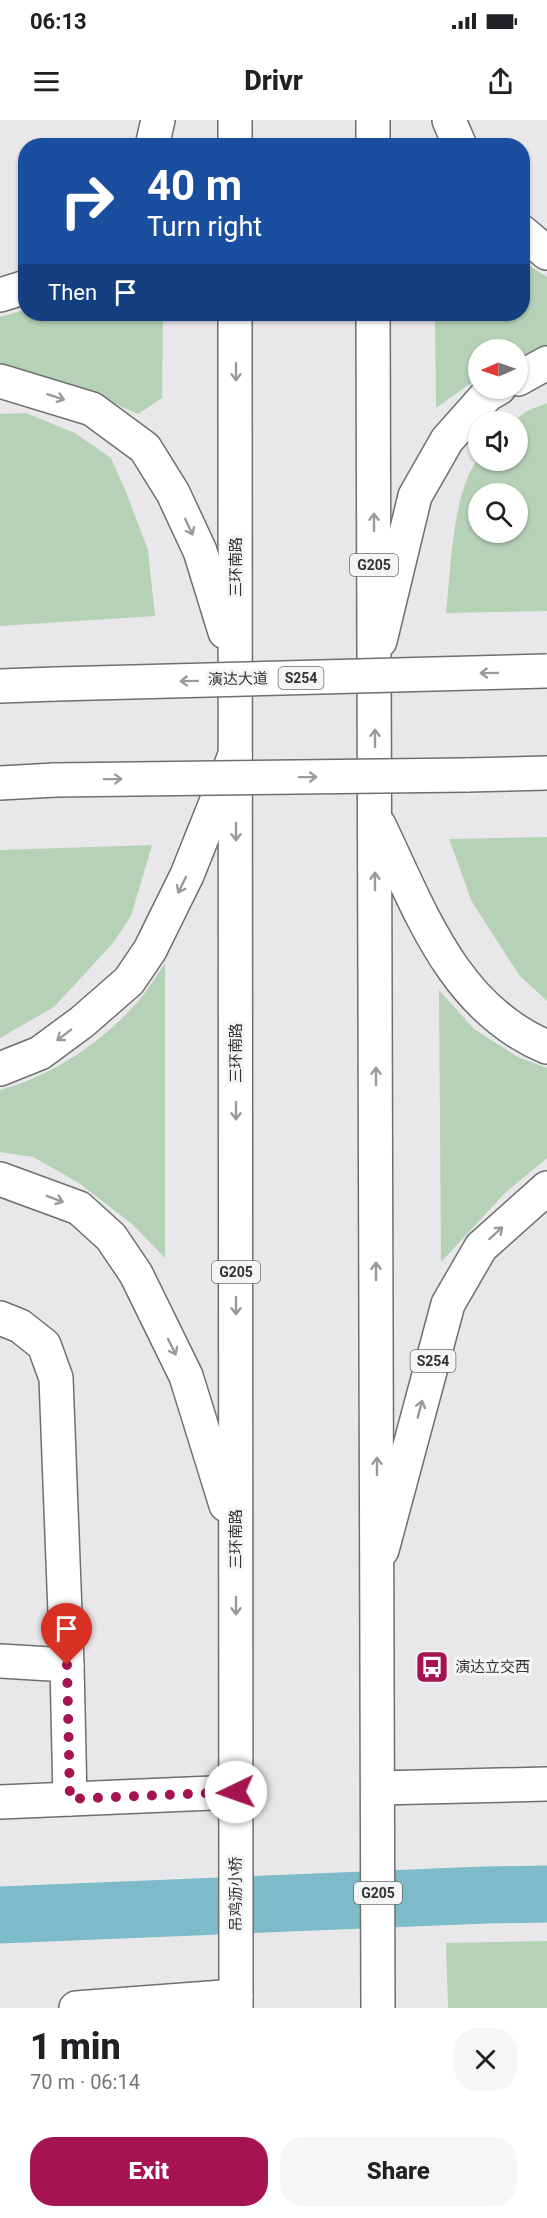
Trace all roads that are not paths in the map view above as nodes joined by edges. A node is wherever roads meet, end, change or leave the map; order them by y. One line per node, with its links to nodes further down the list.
1 (158, 120): 5 (main road)
2 (235, 120): 6 (main road)
3 (373, 120): 7 (main road)
4 (449, 120): 8 (main road)
5 (154, 138)
6 (235, 138)
7 (373, 138)
8 (457, 138)
9 (530, 239): 10 (main road)
10 (547, 253)
11 (18, 289): 12 (main road)
12 (0, 295)
13 (236, 321): 19 (main road, 三环南路 / G205, one-way to 19)
14 (373, 321): 20 (main road, G205, one-way to 14)
15 (547, 363): 16 (main road)
16 (528, 373)
17 (0, 381): 19 (main road, one-way to 19)
18 (483, 399): 20 (main road)
19 (236, 666): 23 (main road, 三环南路 / G205)
20 (374, 666): 26 (main road, G205, one-way to 20)
21 (547, 671): 22 (main road, 演达大道 / S254, one-way to 22, bridge)
22 (0, 686)
23 (236, 753): 28 (main road, one-way to 28); 32 (main road, 三环南路 / G205, one-way to 32)
24 (547, 773): 25 (main road, one-way to 24, bridge)
25 (0, 783)
26 (375, 817): 27 (main road); 33 (main road, G205, one-way to 26)
27 (547, 1047)
28 (0, 1069)
29 (0, 1179): 32 (main road, one-way to 32)
30 (547, 1188): 33 (main road, S254, one-way to 30)
31 (0, 1318): 35 (main road)
32 (236, 1538): 38 (main road, 三环南路 / G205, one-way to 38)
33 (377, 1567): 37 (main road, G205)
34 (0, 1661): 35 (main road)
35 (67, 1665): 39 (main road)
36 (547, 1784): 37 (main road)
37 (378, 1788): 42 (main road, G205)
38 (236, 1792): 39 (main road); 41 (main road, 吊鸡沥小桥 / G205)
39 (70, 1799): 40 (main road)
40 (0, 1802)
41 (236, 2002): 43 (main road)
42 (378, 2003)
43 (76, 2008)

